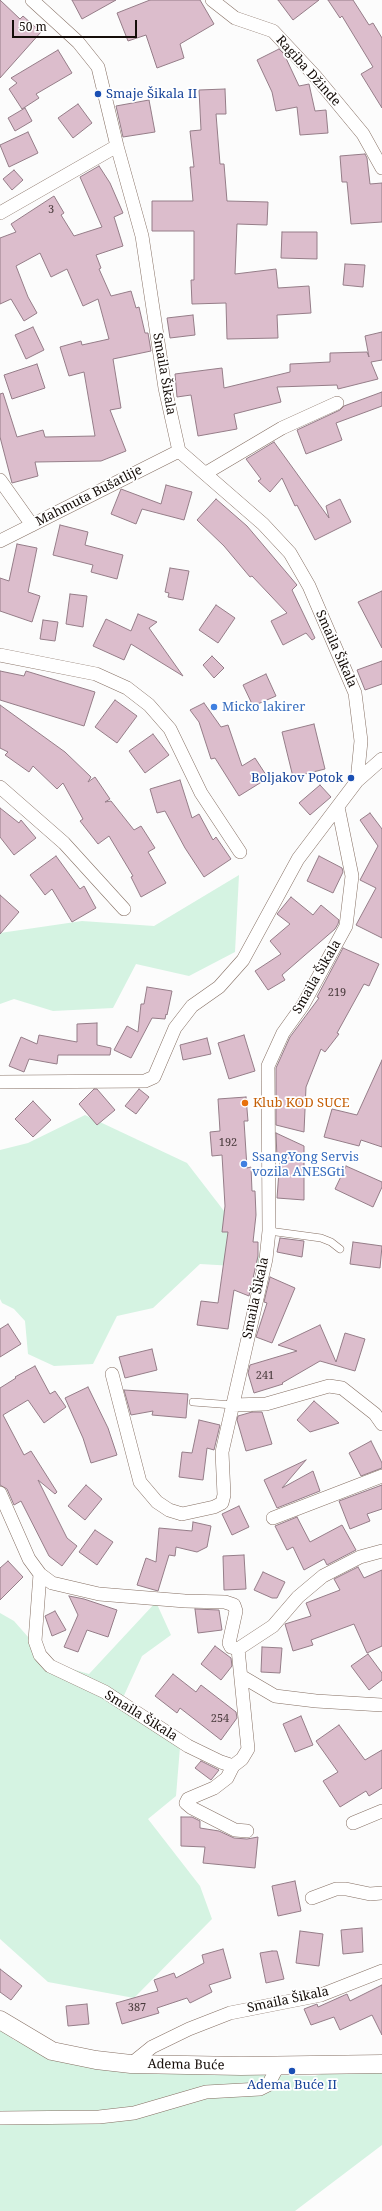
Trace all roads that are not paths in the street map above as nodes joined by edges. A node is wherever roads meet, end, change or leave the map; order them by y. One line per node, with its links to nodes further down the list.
1 (32, 0): 3 (street, Smaila Šikala)
2 (212, 0): 4 (street, Ragiba Džinde)
3 (116, 146): 5 (street); 7 (street, Smaila Šikala)
4 (382, 168)
5 (0, 213)
6 (337, 403): 8 (street)
7 (179, 451): 8 (street, Smaila Šikala); 10 (street, Mahmuta Bušatlije)
8 (206, 473): 14 (street, Smaila Šikala)
9 (0, 480): 10 (street)
10 (32, 525): 11 (street, Mahmuta Bušatlije)
11 (0, 541)
12 (0, 655): 17 (street)
13 (382, 759): 14 (street)
14 (357, 781): 16 (street)
15 (0, 787): 18 (street)
16 (338, 807): 19 (street); 20 (street, Smaila Šikala)
17 (240, 852)
18 (124, 909)
19 (0, 1082)
20 (269, 1231): 21 (lane); 24 (street, Smaila Šikala)
21 (340, 1250)
22 (112, 1374): 24 (street, Smaila Šikala)
23 (192, 1402): 24 (lane)
24 (233, 1405): 25 (street)
25 (382, 1424)
26 (382, 1476): 28 (street)
27 (0, 1493): 30 (street)
28 (273, 1518)
29 (382, 1551): 31 (street)
30 (40, 1574): 31 (street); 34 (street, Smaila Šikala)
31 (238, 1649): 32 (street)
32 (241, 1676): 33 (street); 34 (street)
33 (382, 1704)
34 (233, 1766): 37 (street)
35 (382, 1811): 36 (street)
36 (353, 1823)
37 (247, 1831)
38 (382, 1893): 39 (street)
39 (312, 1898)
40 (382, 1971): 42 (street, Smaila Šikala)
41 (2, 2025): 42 (street, Adema Buće)
42 (132, 2064): 43 (street, Adema Buće)
43 (279, 2064): 44 (street, Adema Buće); 45 (street)
44 (382, 2064)
45 (0, 2118)

